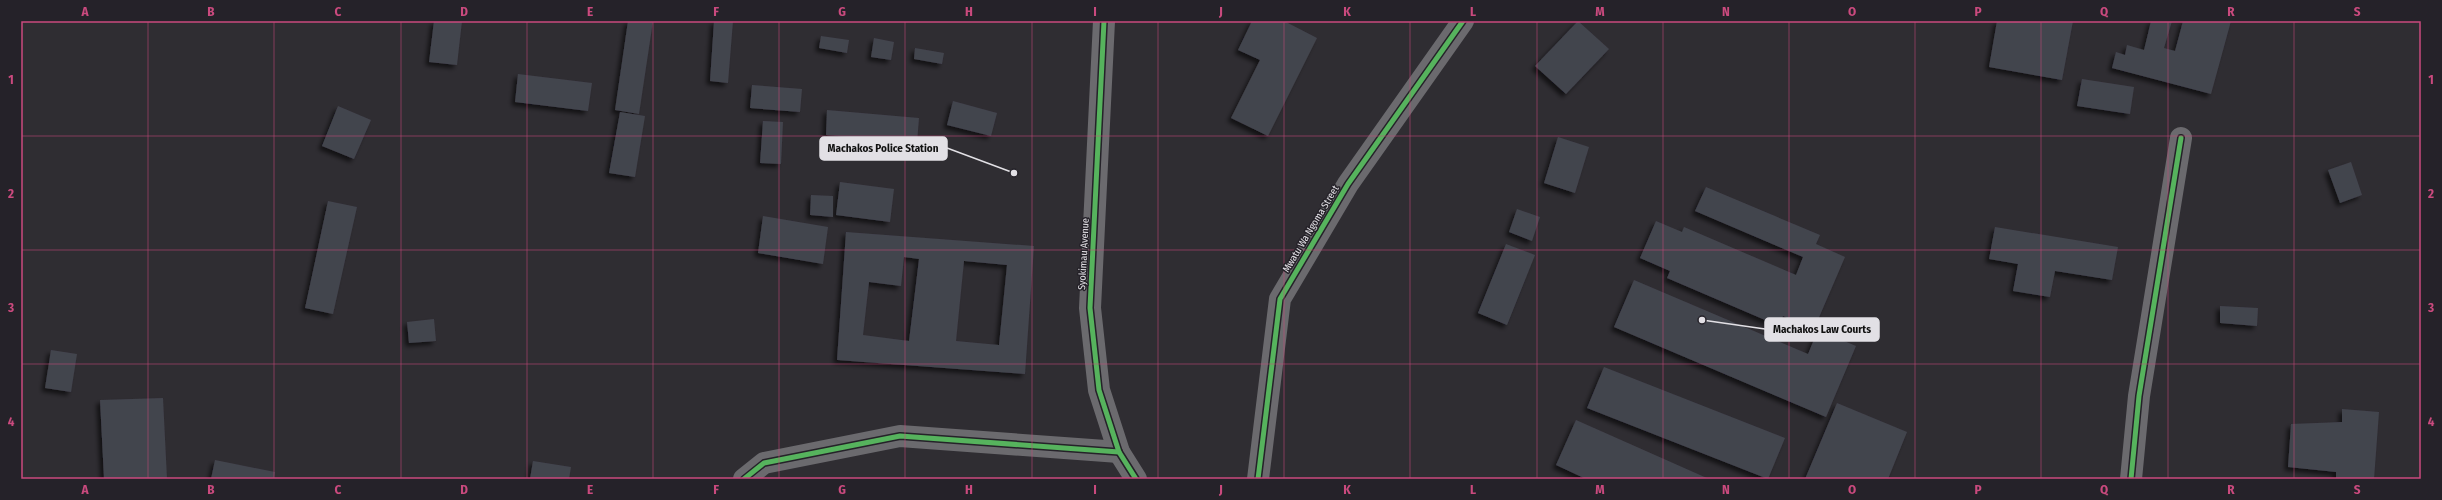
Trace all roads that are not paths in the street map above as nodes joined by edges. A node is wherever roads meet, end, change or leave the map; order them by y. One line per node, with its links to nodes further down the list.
1 (1104, 21): 4 (street, Syokimau Avenue)
2 (1463, 21): 7 (street, Mwatu Wa Ngoma Street)
3 (2181, 138): 8 (street)
4 (1119, 452): 5 (street); 6 (street, Syokimau Avenue)
5 (744, 479)
6 (1136, 479)
7 (1258, 479)
8 (2131, 479)

